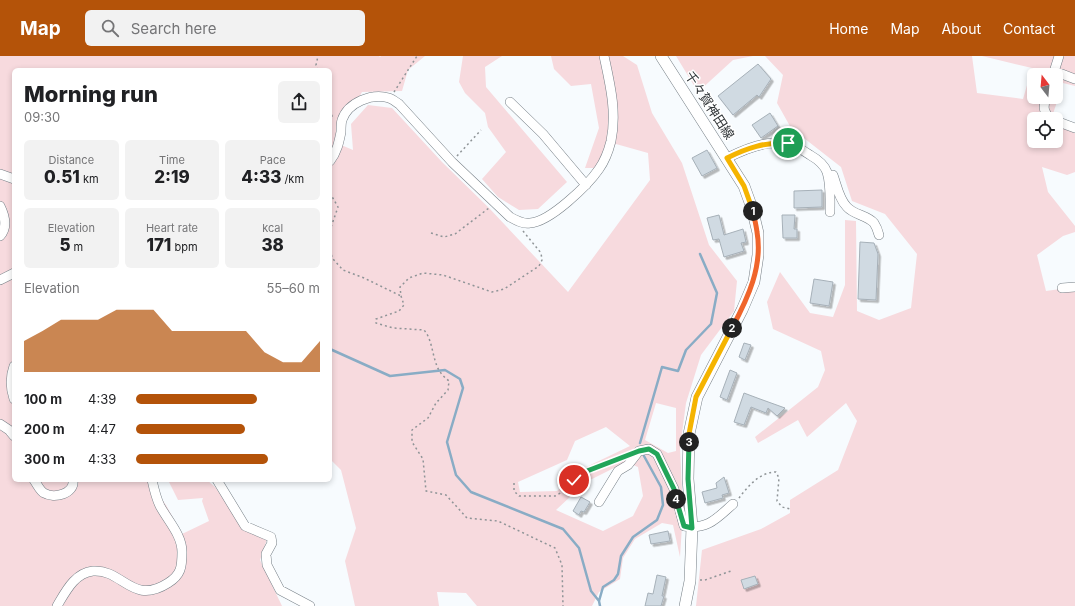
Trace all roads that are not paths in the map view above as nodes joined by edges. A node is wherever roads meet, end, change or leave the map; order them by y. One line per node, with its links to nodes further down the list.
1 (604, 56): 15 (street)
2 (661, 56): 11 (main road, 千々賀神田線)
3 (1059, 56): 4 (street)
4 (1055, 68)
5 (1063, 76): 6 (street)
6 (1075, 79)
7 (510, 102): 15 (street)
8 (1063, 124): 9 (street)
9 (1075, 128)
10 (332, 157): 15 (street)
11 (727, 158): 12 (street); 34 (main road, 千々賀神田線)
12 (827, 171): 17 (street); 18 (street)
13 (0, 174): 14 (street)
14 (12, 178)
15 (586, 185)
16 (0, 206): 19 (street)
17 (830, 212)
18 (879, 235)
19 (0, 236)
20 (12, 274): 21 (street)
21 (0, 280)
22 (1062, 288): 23 (street)
23 (1075, 288)
24 (12, 372): 25 (street)
25 (12, 390)
26 (0, 424): 27 (street)
27 (12, 433)
28 (35, 482): 29 (street)
29 (74, 482)
30 (153, 482): 35 (street)
31 (218, 482): 36 (street)
32 (599, 502): 34 (street)
33 (733, 504): 34 (street)
34 (692, 528): 37 (main road, 千々賀神田線)
35 (57, 606)
36 (310, 606)
37 (685, 606)

